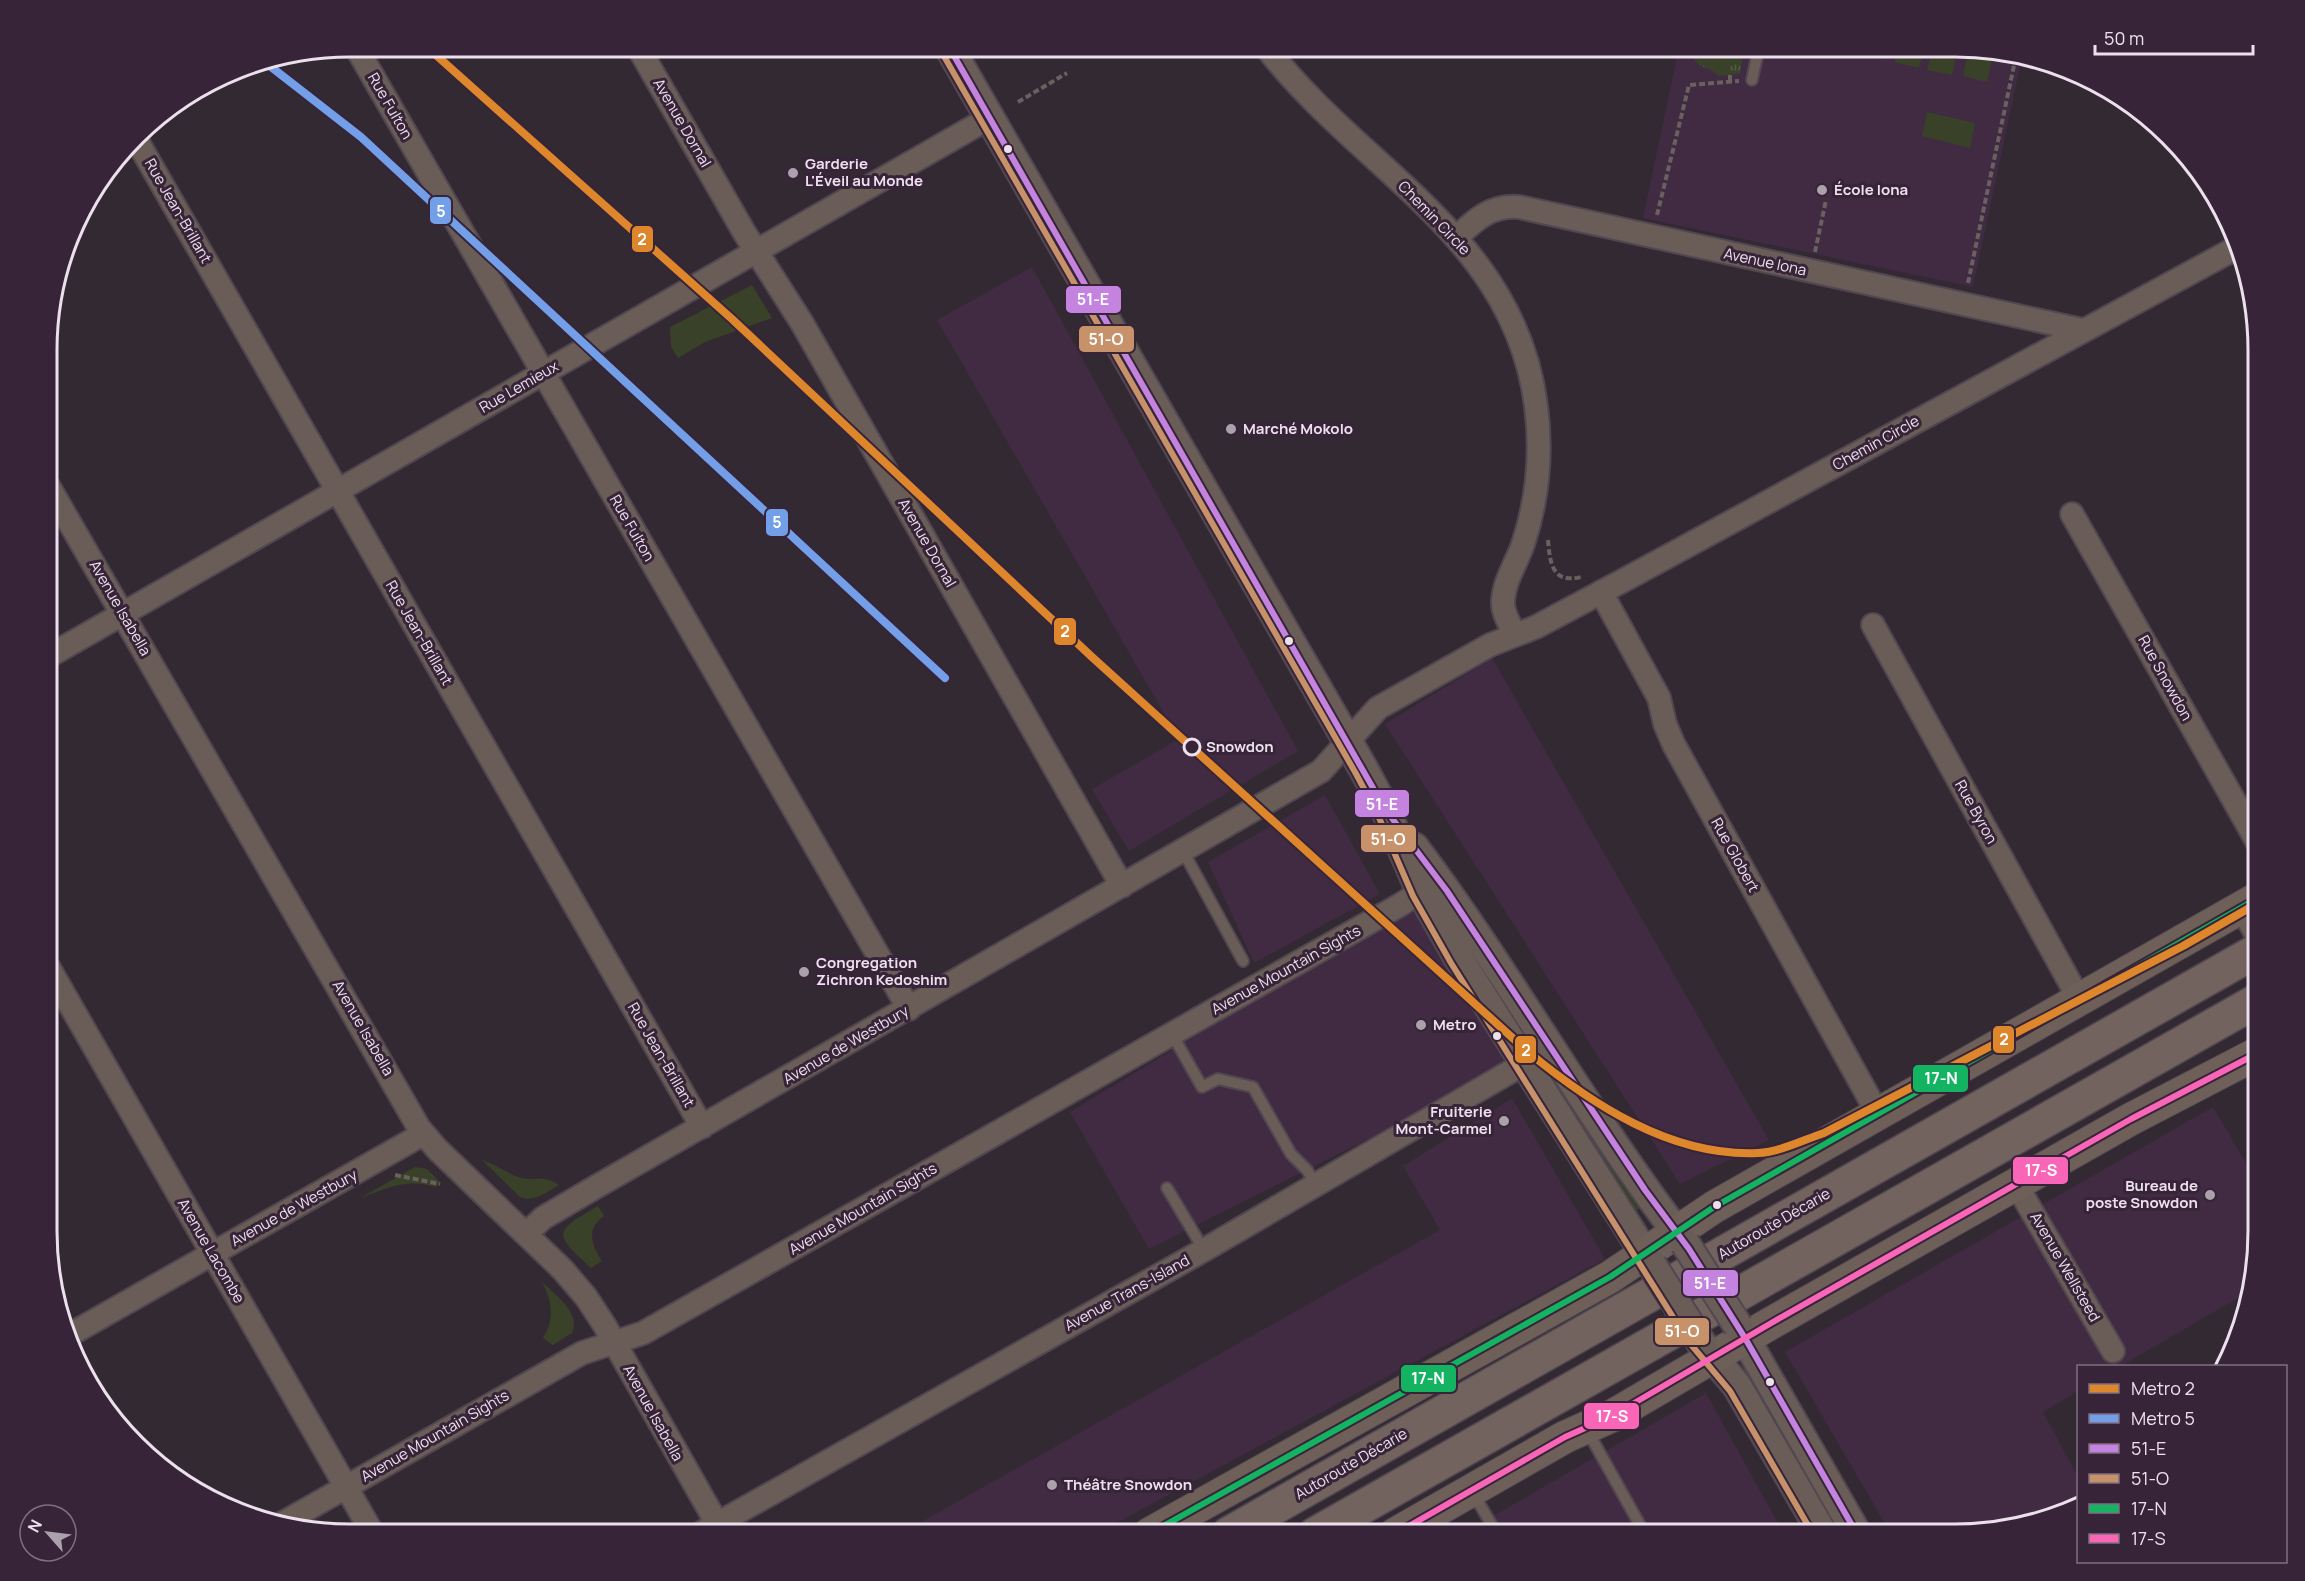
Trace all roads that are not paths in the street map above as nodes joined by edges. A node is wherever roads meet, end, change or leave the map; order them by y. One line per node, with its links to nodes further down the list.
1 (362, 57): 13 (street, Rue Fulton)
2 (644, 57): 10 (street, Avenue Dornal)
3 (955, 57): 7 (street)
4 (1275, 57): 9 (street, Chemin Circle)
5 (1758, 57): 6 (lane)
6 (1752, 80)
7 (989, 118): 10 (street, Rue Lemieux); 22 (street)
8 (140, 147): 14 (street, Rue Jean-Brillant)
9 (1457, 237): 12 (street, Avenue Iona); 20 (street, Chemin Circle)
10 (757, 251): 13 (street, Rue Lemieux); 25 (street, Avenue Dornal)
11 (2230, 251): 12 (street, Chemin Circle)
12 (2082, 330): 17 (street, Chemin Circle)
13 (543, 373): 14 (street, Rue Lemieux); 33 (street, Rue Fulton)
14 (338, 491): 18 (street, Rue Lemieux); 39 (street, Rue Jean-Brillant)
15 (57, 501): 18 (street, Avenue Isabella)
16 (2072, 514): 23 (street, Rue Snowdon)
17 (1594, 587): 20 (street, Chemin Circle); 38 (street, Rue Globert)
18 (124, 614): 21 (street, Rue Lemieux); 40 (street, Avenue Isabella)
19 (1873, 625): 31 (street, Rue Byron)
20 (1515, 634): 22 (street, Chemin Circle)
21 (57, 652)
22 (1347, 742): 24 (street, Avenue de Westbury); 26 (street)
23 (2248, 825)
24 (1184, 851): 25 (street, Avenue de Westbury); 29 (lane)
25 (1122, 886): 33 (street, Avenue de Westbury)
26 (1430, 886): 34 (street, Avenue Mountain Sights); 35 (street); 37 (street)
27 (2248, 925): 31 (main road)
28 (2248, 926): 62 (highway, Autoroute Décarie)
29 (1243, 961)
30 (57, 982): 47 (street, Avenue Lacombe)
31 (2079, 999): 38 (main road)
32 (2248, 1006): 63 (highway)
33 (909, 1009): 39 (street, Avenue de Westbury)
34 (1172, 1034): 42 (lane); 51 (street, Avenue Mountain Sights)
35 (1551, 1048): 37 (street, Avenue Trans-Island); 45 (street)
36 (2248, 1058): 41 (main road)
37 (1524, 1065): 42 (street, Avenue Trans-Island); 48 (street)
38 (1878, 1114): 45 (main road)
39 (702, 1127): 44 (street, Avenue de Westbury)
40 (423, 1134): 44 (street, Avenue Isabella); 47 (street, Avenue de Westbury)
41 (2016, 1184): 50 (main road); 53 (street, Avenue Wellsteed)
42 (1316, 1185): 46 (street, Avenue Trans-Island)
43 (1167, 1188): 46 (lane)
44 (526, 1234): 51 (street, Avenue Isabella)
45 (1680, 1237): 48 (main road); 50 (street, bridge)
46 (1204, 1250): 60 (street, Avenue Trans-Island)
47 (212, 1254): 49 (street, Avenue de Westbury); 55 (street, Avenue Lacombe)
48 (1648, 1259): 52 (street, bridge); 61 (main road)
49 (75, 1332)
50 (1742, 1332): 52 (main road); 68 (street)
51 (614, 1342): 55 (street, Avenue Mountain Sights); 59 (street, Avenue Isabella)
52 (1708, 1351): 54 (main road); 67 (street)
53 (2112, 1351)
54 (1586, 1427): 56 (main road); 66 (lane)
55 (346, 1487): 57 (street, Avenue Mountain Sights); 58 (street, Avenue Lacombe)
56 (1472, 1490): 64 (main road); 65 (lane)
57 (292, 1518)
58 (367, 1524)
59 (709, 1524)
60 (725, 1524)
61 (1167, 1524)
62 (1245, 1524)
63 (1333, 1524)
64 (1412, 1524)
65 (1491, 1524)
66 (1639, 1524)
67 (1817, 1524)
68 (1851, 1524)

